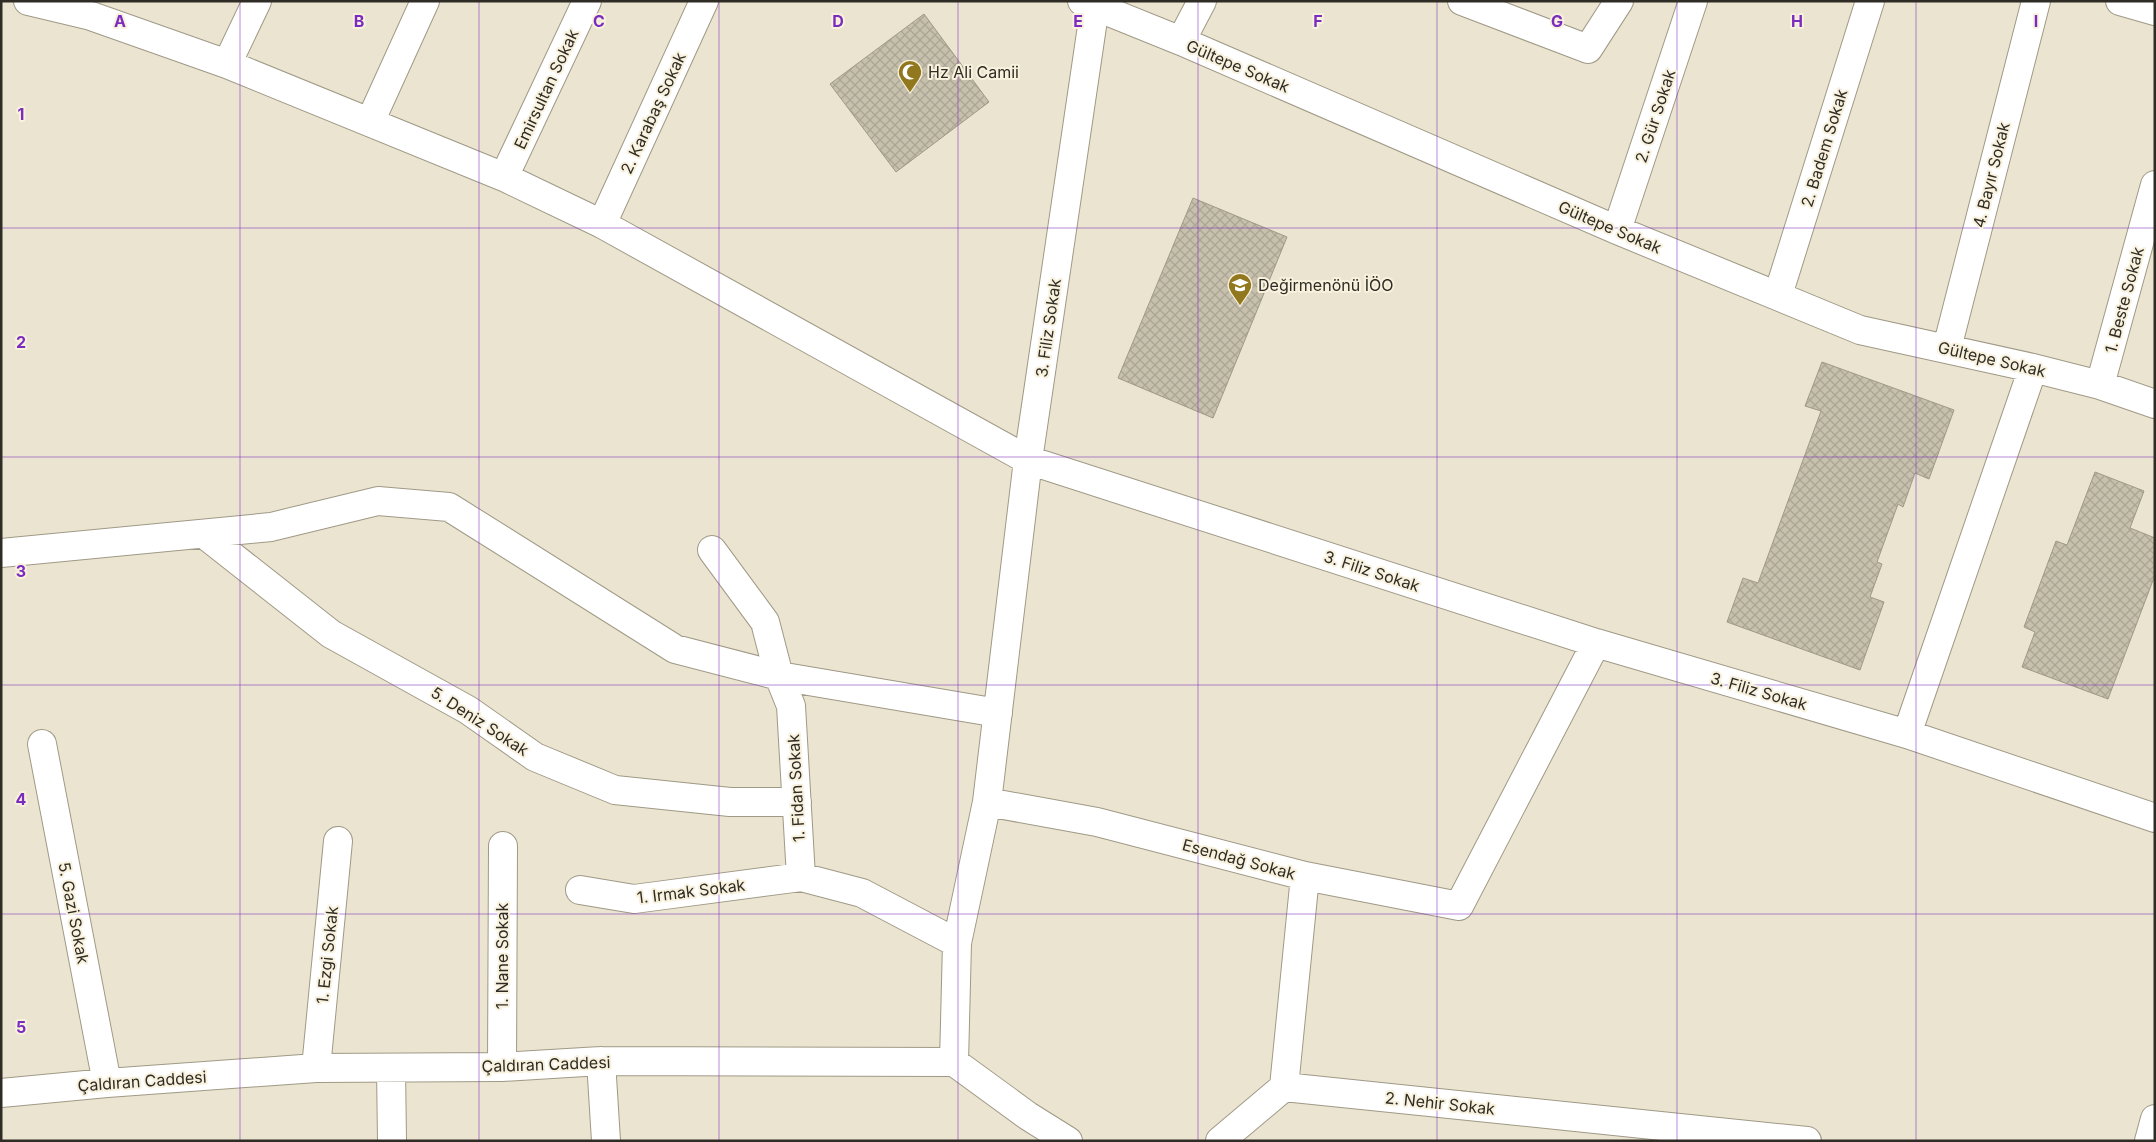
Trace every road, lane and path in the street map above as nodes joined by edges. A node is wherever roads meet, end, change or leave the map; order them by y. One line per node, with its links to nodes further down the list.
1 (28, 1): 16 (street)
2 (257, 1): 16 (street)
3 (425, 1): 17 (street)
4 (588, 1): 18 (street, Emirsultan Sokak)
5 (704, 1): 20 (street, 2. Karabaş Sokak)
6 (1202, 1): 15 (street)
7 (1462, 1): 8 (street)
8 (1619, 1)
9 (1693, 1): 21 (street, 2. Gür Sokak)
10 (1870, 1): 22 (street, 2. Badem Sokak)
11 (2036, 1): 23 (street, 4. Bayır Sokak)
12 (2120, 1): 14 (street)
13 (1088, 4): 15 (street, Gültepe Sokak); 27 (street, 3. Filiz Sokak)
14 (2155, 11)
15 (1181, 41): 21 (street, Gültepe Sokak)
16 (227, 64): 17 (street)
17 (370, 122): 18 (street)
18 (504, 177): 20 (street)
19 (2155, 186): 25 (street, 1. Beste Sokak)
20 (602, 224): 27 (street)
21 (1617, 230): 22 (street, Gültepe Sokak)
22 (1778, 295): 23 (street, Gültepe Sokak)
23 (1946, 348): 24 (street, Gültepe Sokak)
24 (2033, 368): 25 (street, Gültepe Sokak); 34 (street)
25 (2100, 385): 26 (street, Gültepe Sokak)
26 (2155, 404)
27 (1028, 460): 31 (street, 3. Filiz Sokak); 33 (street)
28 (204, 534): 30 (street); 32 (street); 36 (street, 5. Deniz Sokak)
29 (712, 550): 32 (street, 1. Fidan Sokak)
30 (1, 553)
31 (1596, 643): 34 (street, 3. Filiz Sokak); 41 (street, Esendağ Sokak)
32 (779, 676): 33 (street); 36 (street, 1. Fidan Sokak)
33 (998, 713): 37 (street)
34 (1906, 734): 38 (street, 3. Filiz Sokak)
35 (42, 744): 50 (street, 5. Gazi Sokak)
36 (797, 802): 42 (street, 1. Fidan Sokak)
37 (987, 802): 41 (street, Esendağ Sokak); 44 (street)
38 (2155, 818)
39 (338, 841): 48 (street, 1. Ezgi Sokak)
40 (503, 846): 47 (street, 1. Nane Sokak)
41 (1305, 876): 51 (street)
42 (801, 877): 43 (street, 1. Irmak Sokak); 44 (street)
43 (580, 890)
44 (957, 943): 46 (street)
45 (601, 1061): 46 (street, Çaldıran Caddesi); 47 (street, Çaldıran Caddesi); 55 (street)
46 (954, 1062): 56 (street)
47 (502, 1067): 49 (street, Çaldıran Caddesi)
48 (316, 1068): 49 (street, Çaldıran Caddesi); 50 (street, Çaldıran Caddesi)
49 (391, 1068): 54 (street)
50 (107, 1083): 52 (street, Çaldıran Caddesi)
51 (1284, 1086): 57 (street); 58 (street, 2. Nehir Sokak)
52 (1, 1093)
53 (2155, 1118): 59 (street)
54 (392, 1141)
55 (606, 1141)
56 (1068, 1141)
57 (1220, 1141)
58 (1806, 1141)
59 (2149, 1141)

